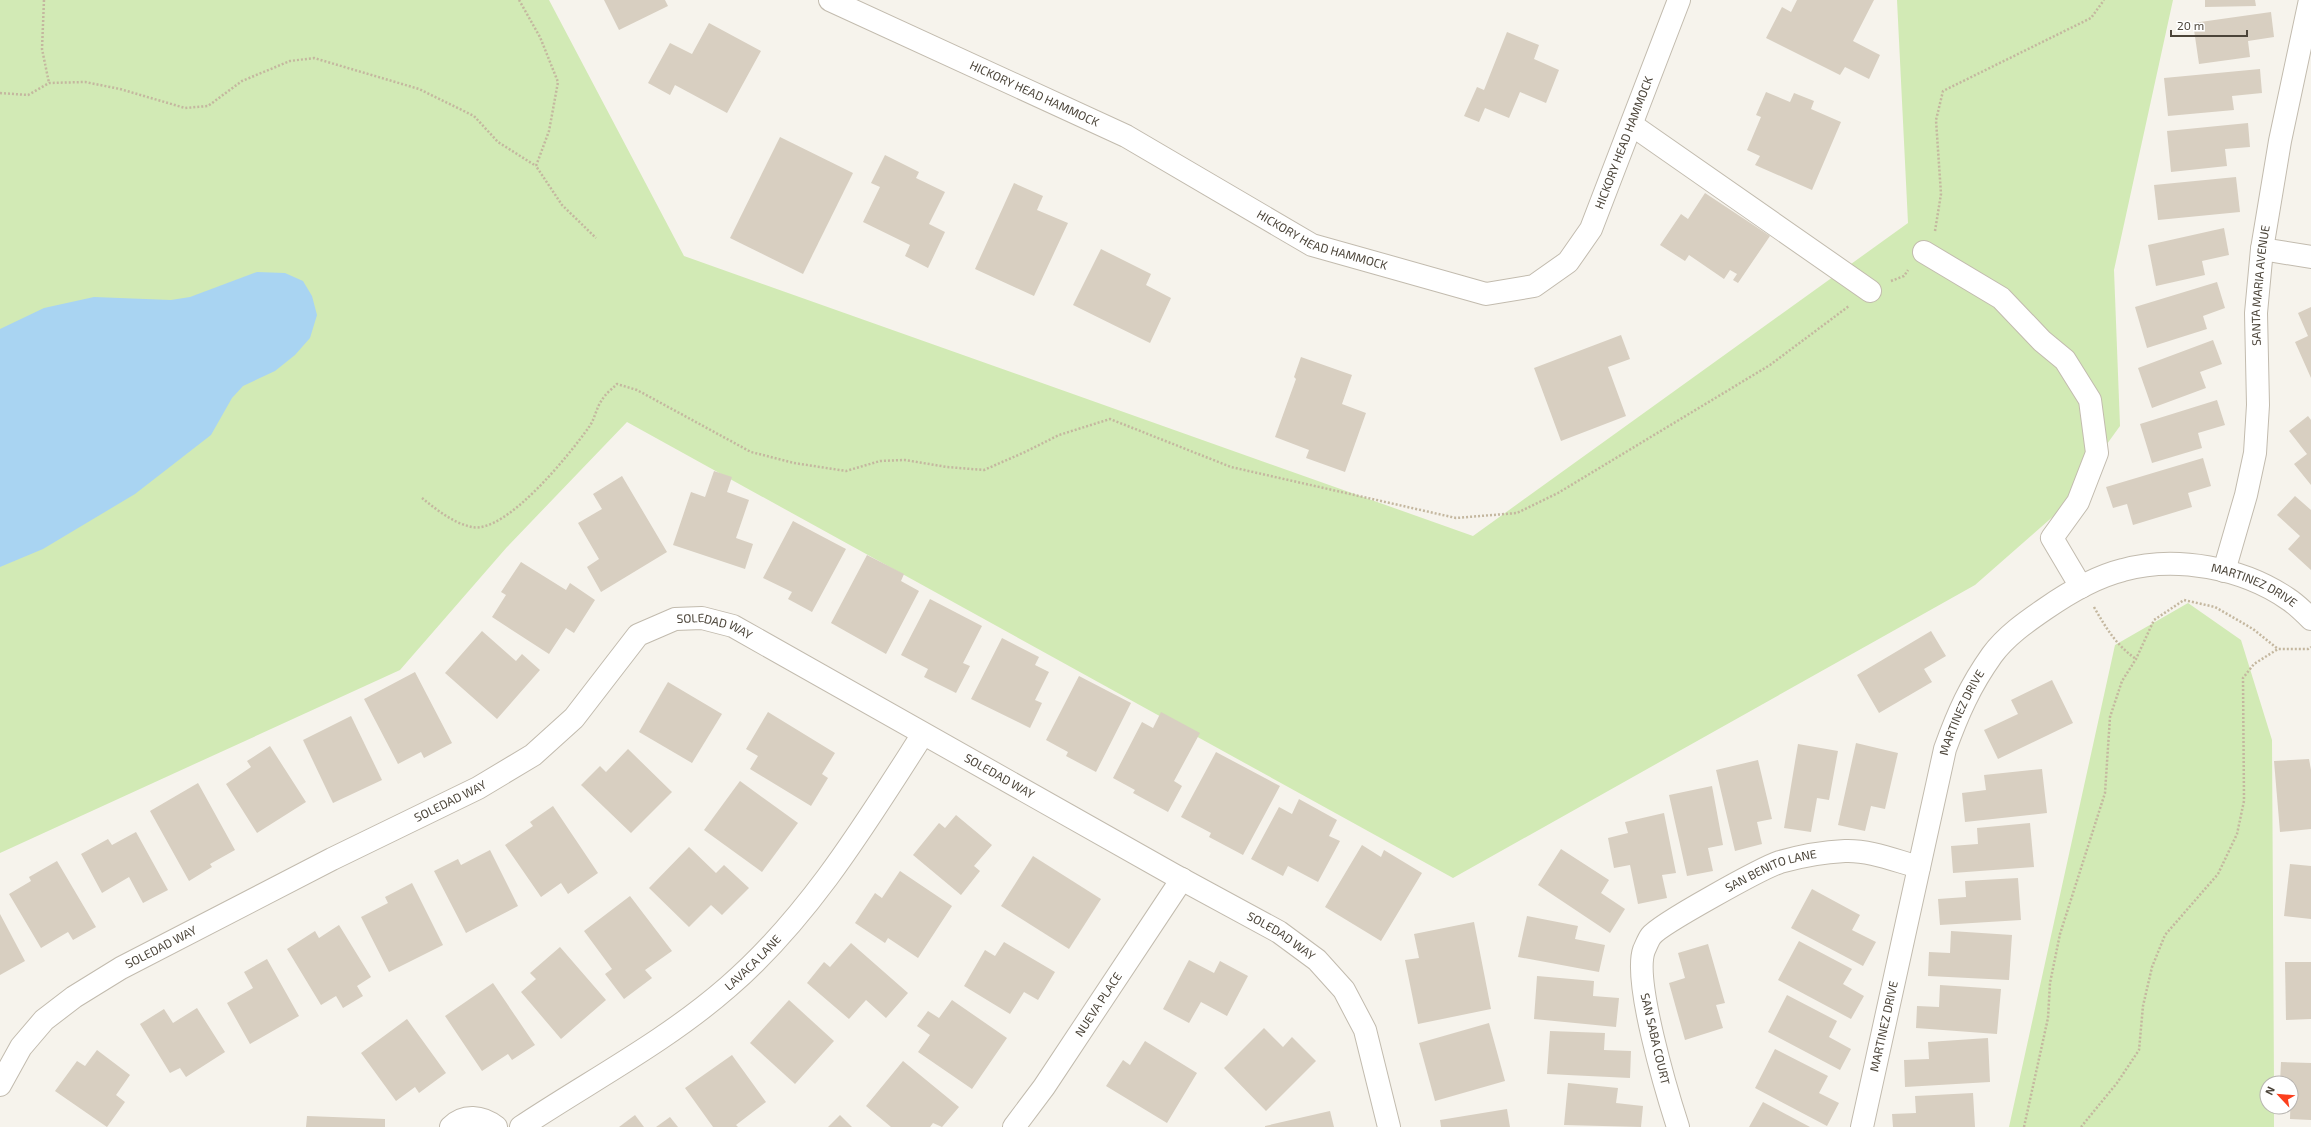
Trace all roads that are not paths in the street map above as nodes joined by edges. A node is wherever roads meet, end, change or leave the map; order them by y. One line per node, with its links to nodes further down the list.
1 (830, 0): 4 (street, HICKORY HEAD HAMMOCK)
2 (1679, 0): 4 (street, HICKORY HEAD HAMMOCK)
3 (2310, 0): 5 (street, SANTA MARIA AVENUE)
4 (1632, 125): 8 (street)
5 (2262, 249): 7 (street); 9 (street, SANTA MARIA AVENUE)
6 (1924, 252): 10 (street)
7 (2311, 257)
8 (1870, 291)
9 (2224, 571): 10 (street, MARTINEZ DRIVE); 11 (street, MARTINEZ DRIVE)
10 (2081, 586): 13 (street, MARTINEZ DRIVE)
11 (2311, 619)
12 (923, 734): 14 (street, SOLEDAD WAY); 16 (street, SOLEDAD WAY); 19 (street, LAVACA LANE)
13 (1919, 867): 15 (street, SAN BENITO LANE); 23 (street, MARTINEZ DRIVE)
14 (1182, 879): 20 (street, NUEVA PLACE); 21 (street, SOLEDAD WAY)
15 (1644, 950): 22 (street, SAN SABA COURT)
16 (0, 1085)
17 (451, 1127): 18 (street)
18 (496, 1127)
19 (521, 1127)
20 (1014, 1127)
21 (1389, 1127)
22 (1678, 1127)
23 (1862, 1127)

